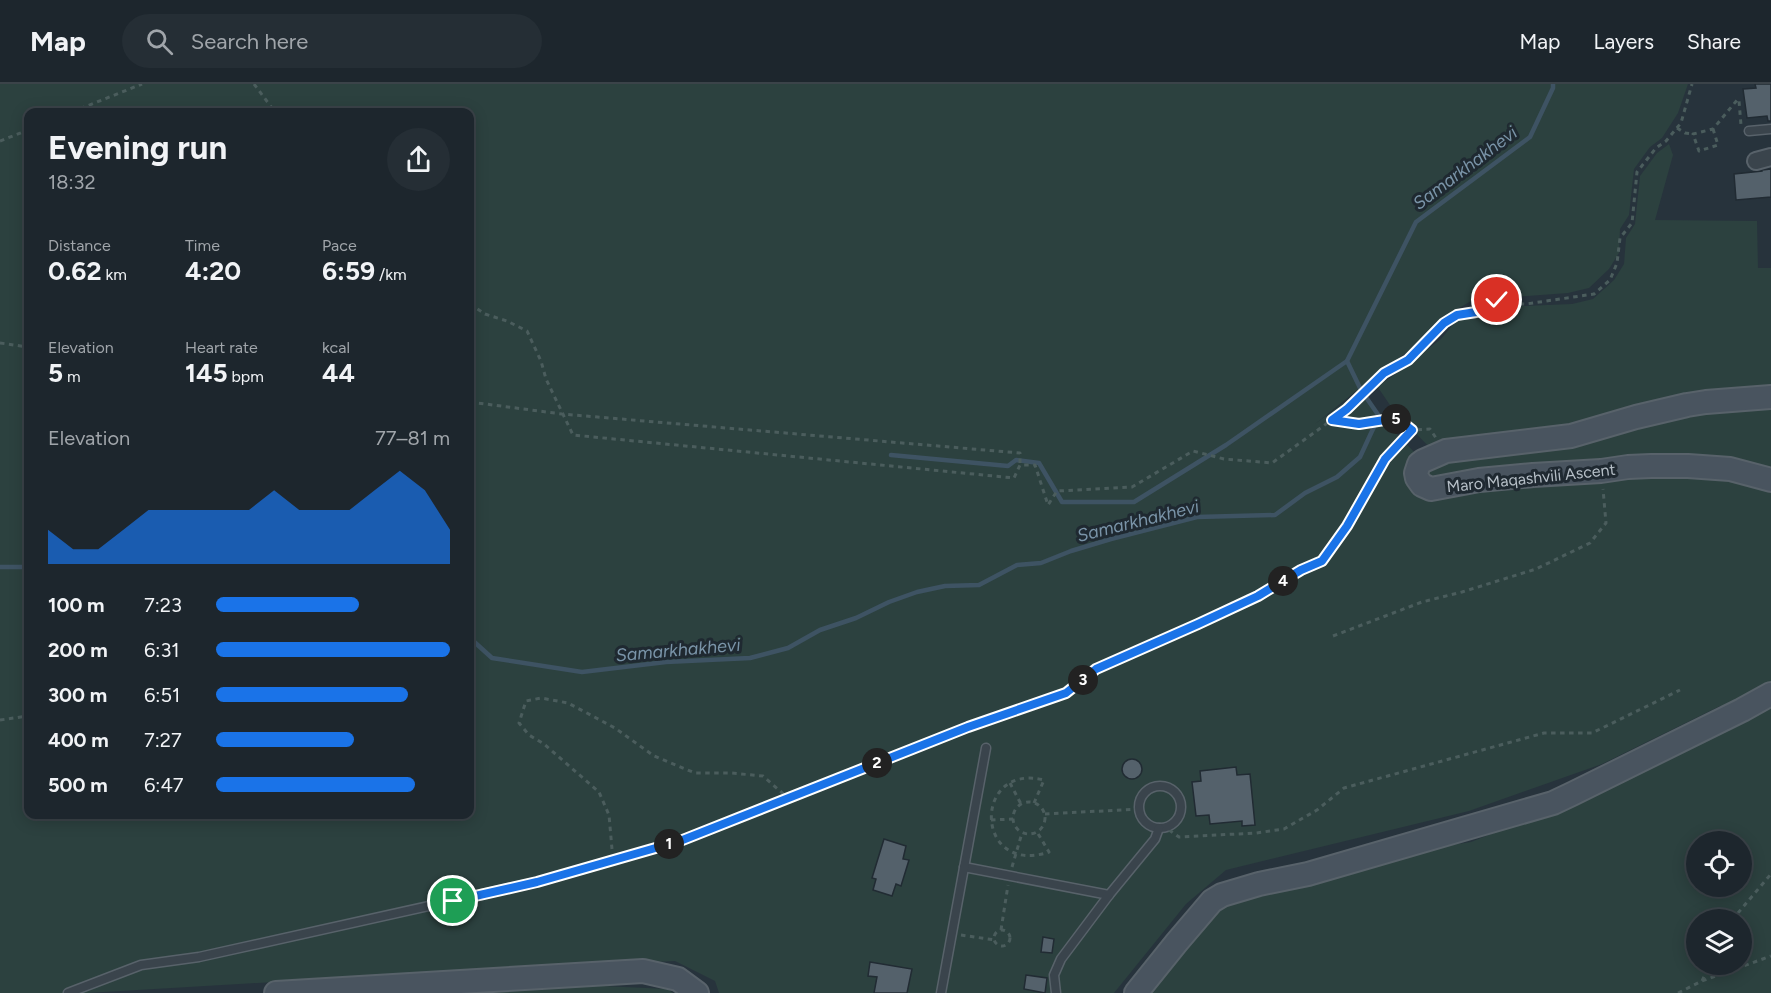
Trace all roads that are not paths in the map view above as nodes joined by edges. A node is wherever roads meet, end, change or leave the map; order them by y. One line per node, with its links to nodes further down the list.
1 (1771, 129): 2 (lane)
2 (1745, 133)
3 (1771, 397): 4 (main road, Maro Maqashvili Ascent)
4 (1771, 480)
5 (1771, 694): 16 (main road)
6 (986, 748): 9 (lane)
7 (1162, 828): 7 (lane); 10 (lane)
8 (614, 860): 11 (lane)
9 (964, 867): 10 (lane); 14 (lane)
10 (1109, 895): 15 (lane)
11 (68, 993)
12 (276, 993): 13 (main road)
13 (697, 993)
14 (941, 993)
15 (1056, 993)
16 (1136, 993)

